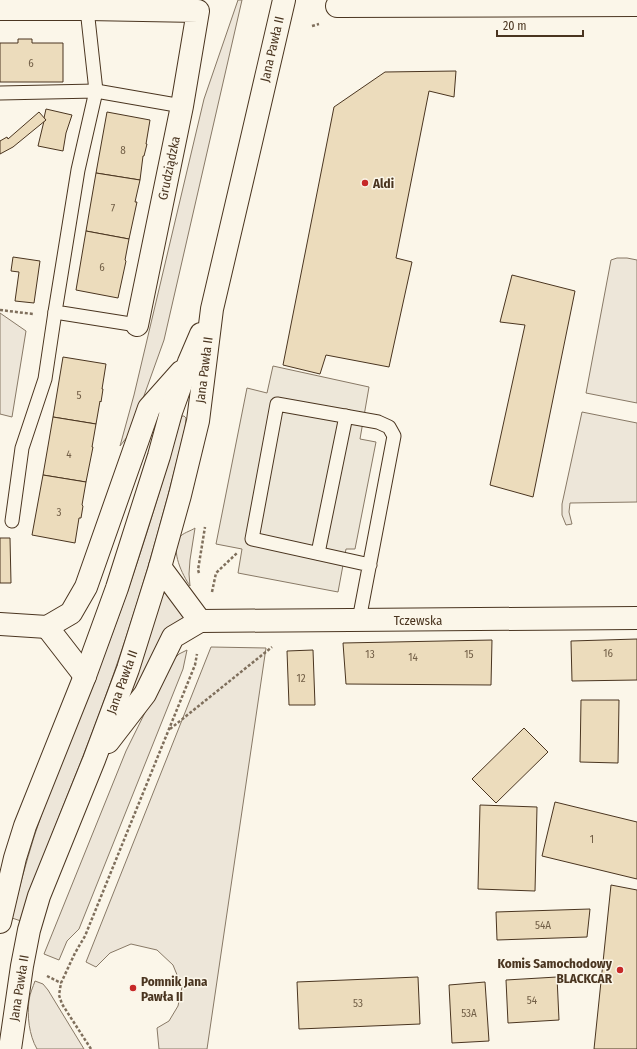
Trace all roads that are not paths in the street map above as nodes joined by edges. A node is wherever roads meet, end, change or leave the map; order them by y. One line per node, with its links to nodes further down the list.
1 (284, 0): 12 (main road, Jana Pawła II)
2 (544, 3): 5 (main road); 6 (main road)
3 (125, 5): 4 (main road); 8 (main road)
4 (199, 5): 11 (main road, Grudziądzka)
5 (637, 5)
6 (337, 6)
7 (0, 9): 8 (main road)
8 (87, 9): 9 (lane)
9 (96, 91): 10 (lane); 11 (lane); 13 (lane)
10 (0, 93)
11 (182, 106): 14 (main road, Grudziądzka)
12 (212, 308): 15 (main road, Jana Pawła II); 20 (main road, Jana Pawła II)
13 (55, 312): 14 (lane); 17 (lane)
14 (137, 325)
15 (189, 362): 25 (main road); 26 (main road, Jana Pawła II)
16 (346, 416): 18 (lane); 18 (lane); 19 (lane)
17 (12, 521)
18 (318, 553): 19 (lane)
19 (370, 565): 22 (lane)
20 (160, 567): 23 (main road); 27 (main road, Jana Pawła II)
21 (637, 618): 22 (main road, Tczewska)
22 (359, 620): 23 (main road, Tczewska)
23 (200, 621): 27 (main road)
24 (0, 624): 25 (main road)
25 (47, 627): 26 (main road)
26 (85, 676): 28 (main road, Jana Pawła II)
27 (94, 760): 30 (main road, Jana Pawła II)
28 (0, 922)
29 (0, 1044): 30 (main road)
30 (9, 1049)

